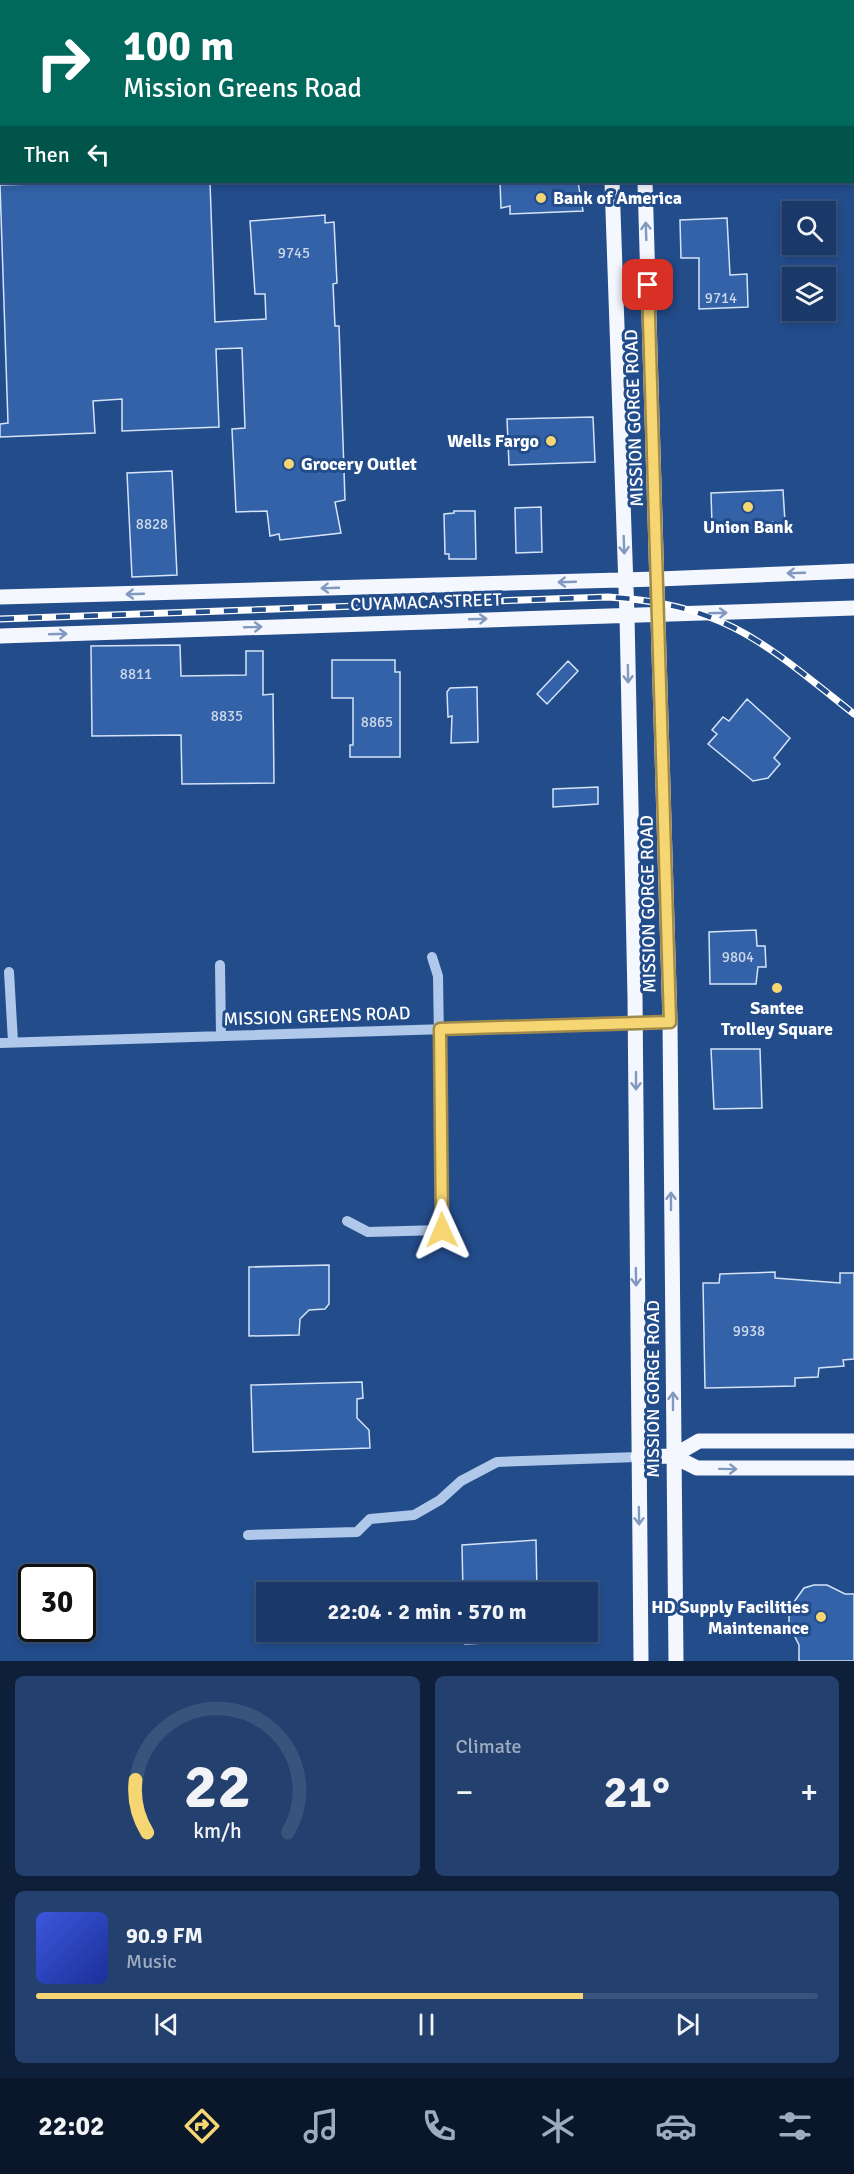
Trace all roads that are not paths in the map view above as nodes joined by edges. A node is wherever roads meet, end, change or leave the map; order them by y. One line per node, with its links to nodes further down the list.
1 (612, 183): 5 (main road, MISSION GORGE ROAD, one-way to 5)
2 (645, 183): 4 (main road, MISSION GORGE ROAD, one-way to 2)
3 (854, 571): 4 (main road, CUYAMACA STREET, one-way to 4)
4 (658, 579): 5 (main road, CUYAMACA STREET); 9 (main road, MISSION GORGE ROAD)
5 (626, 580): 6 (main road, CUYAMACA STREET, one-way to 6); 8 (main road, MISSION GORGE ROAD)
6 (0, 597)
7 (854, 608): 9 (main road, CUYAMACA STREET, one-way to 7)
8 (627, 615): 9 (main road, CUYAMACA STREET); 10 (main road, CUYAMACA STREET, one-way to 8); 15 (main road, MISSION GORGE ROAD, one-way to 15)
9 (660, 615): 14 (main road, MISSION GORGE ROAD)
10 (0, 636)
11 (432, 957): 16 (street)
12 (220, 964): 17 (street)
13 (9, 972): 18 (street)
14 (670, 1022): 15 (street, MISSION GREENS ROAD); 22 (main road, MISSION GORGE ROAD, one-way to 14)
15 (636, 1023): 16 (street, MISSION GREENS ROAD); 23 (main road, MISSION GORGE ROAD, one-way to 23)
16 (440, 1029): 17 (street, MISSION GREENS ROAD); 20 (street)
17 (220, 1036): 18 (street, MISSION GREENS ROAD)
18 (13, 1042): 19 (street, MISSION GREENS ROAD)
19 (0, 1043)
20 (346, 1221)
21 (854, 1441): 22 (main road)
22 (673, 1456): 23 (main road); 24 (main road, one-way to 24); 27 (main road, MISSION GORGE ROAD)
23 (638, 1457): 25 (street); 26 (main road, MISSION GORGE ROAD, one-way to 26)
24 (854, 1468)
25 (248, 1534)
26 (640, 1661)
27 (676, 1661)

